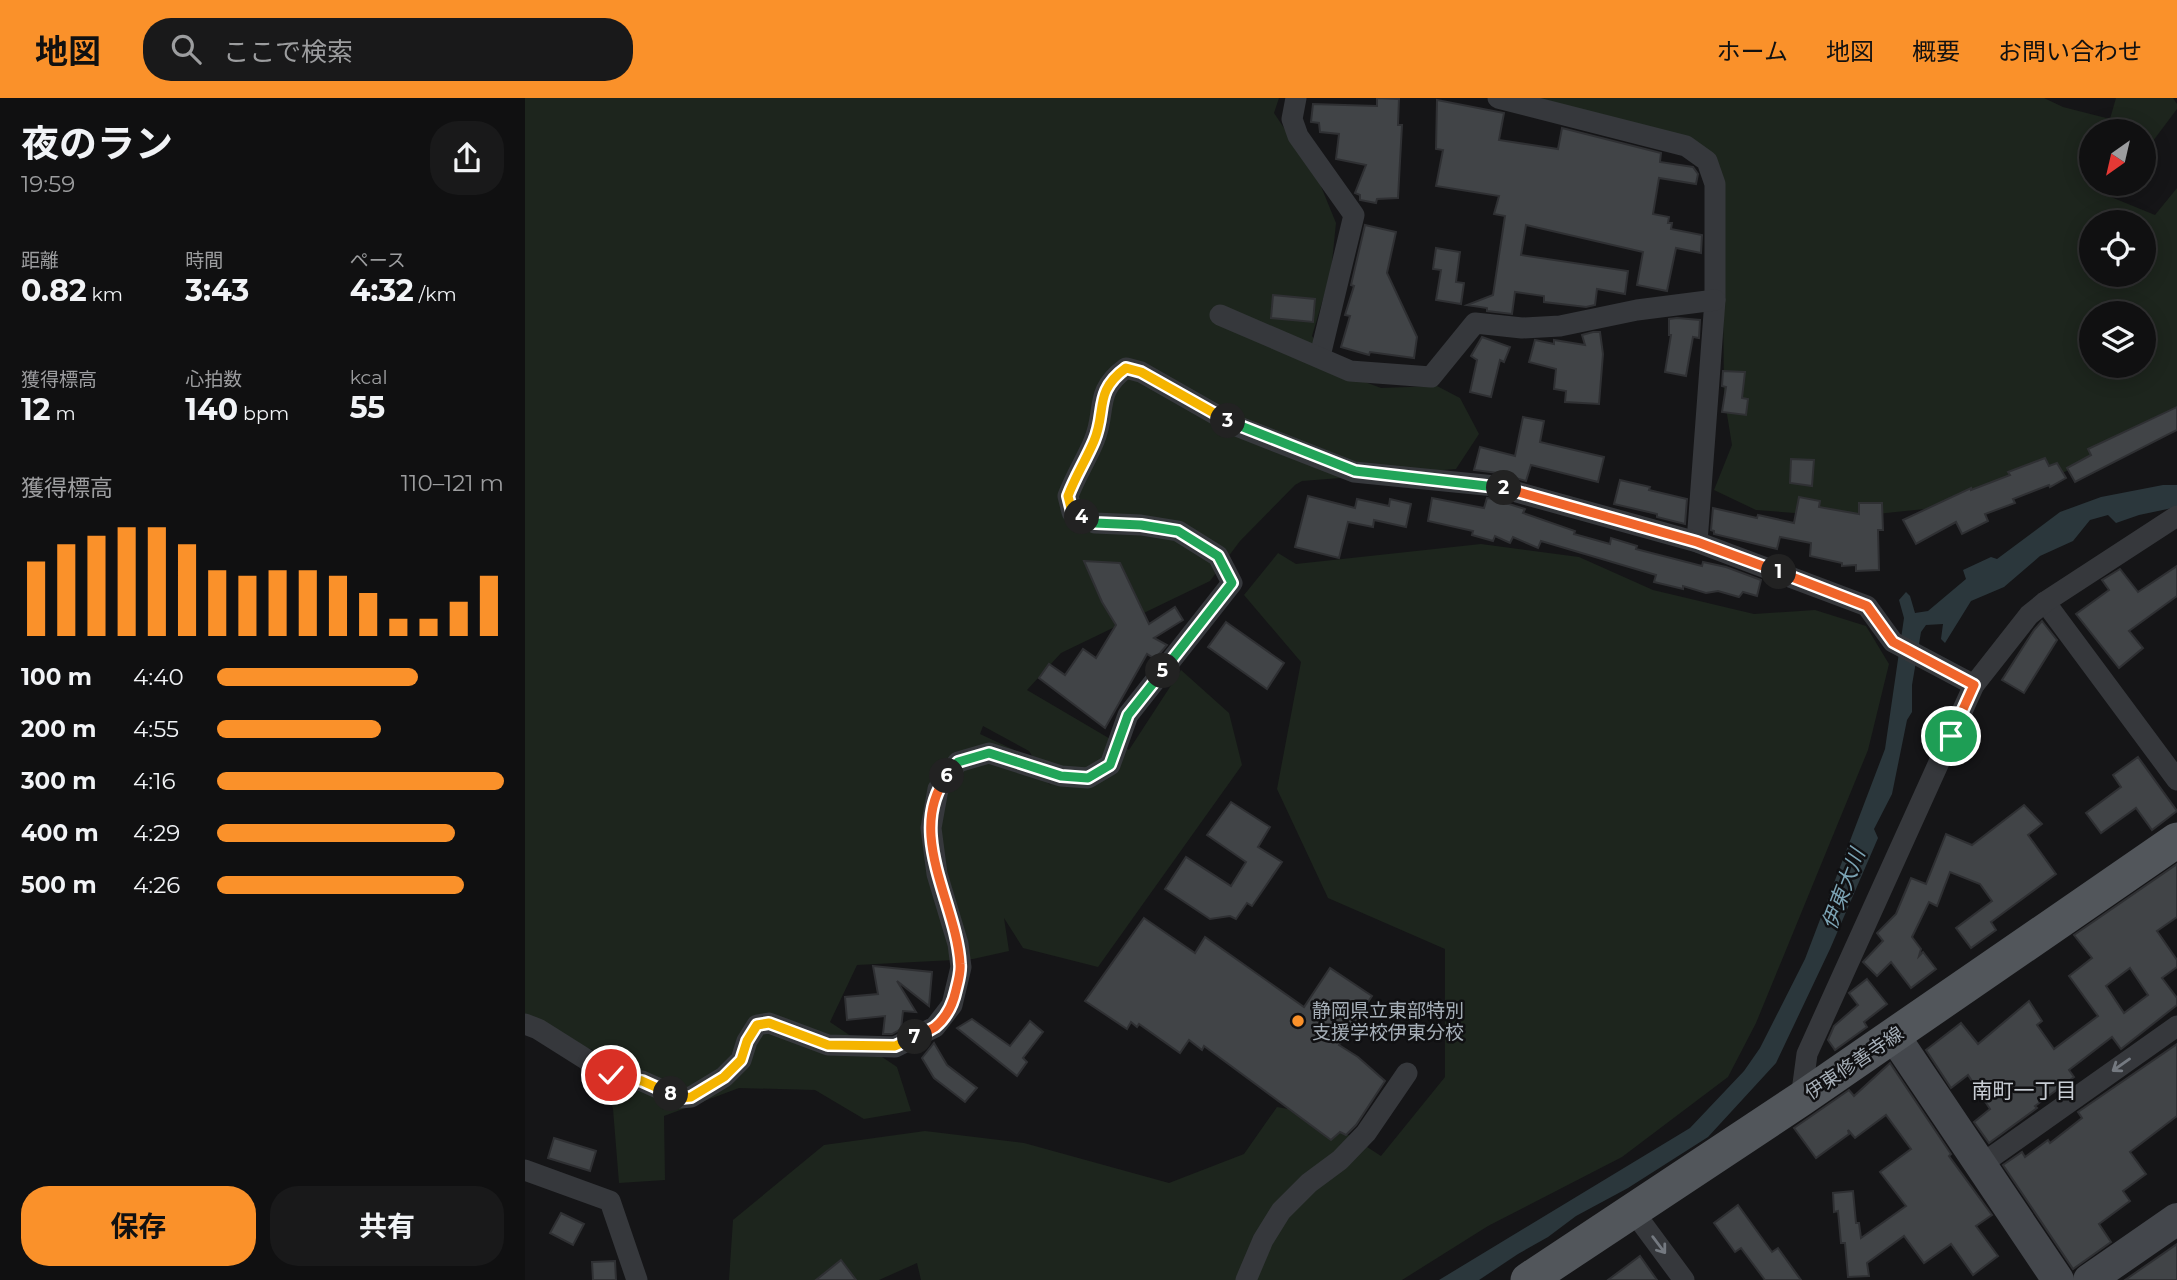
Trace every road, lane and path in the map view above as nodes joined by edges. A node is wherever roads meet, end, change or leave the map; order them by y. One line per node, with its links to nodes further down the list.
1 (1296, 98): 5 (street)
2 (1498, 98): 3 (street)
3 (1715, 300): 5 (street); 7 (street)
4 (1220, 315): 5 (street)
5 (1320, 356)
6 (2177, 516): 8 (street)
7 (1697, 542): 9 (street); 12 (street)
8 (2045, 602): 9 (street); 10 (street)
9 (1974, 685): 16 (street)
10 (2177, 780)
11 (2177, 840): 14 (main road, 伊東修善寺線)
12 (525, 1024)
13 (2177, 1026): 17 (street, one-way to 17)
14 (1894, 1036): 16 (main road, 伊東修善寺線); 17 (street)
15 (1407, 1073): 22 (street)
16 (1801, 1099): 19 (main road, 伊東修善寺線)
17 (1979, 1166): 25 (street)
18 (525, 1170): 21 (street)
19 (1633, 1211): 23 (main road, 伊東修善寺線); 24 (street, one-way to 24)
20 (2177, 1219): 26 (street)
21 (637, 1280)
22 (1246, 1280)
23 (1528, 1280)
24 (1684, 1280)
25 (2058, 1280)
26 (2089, 1280)

